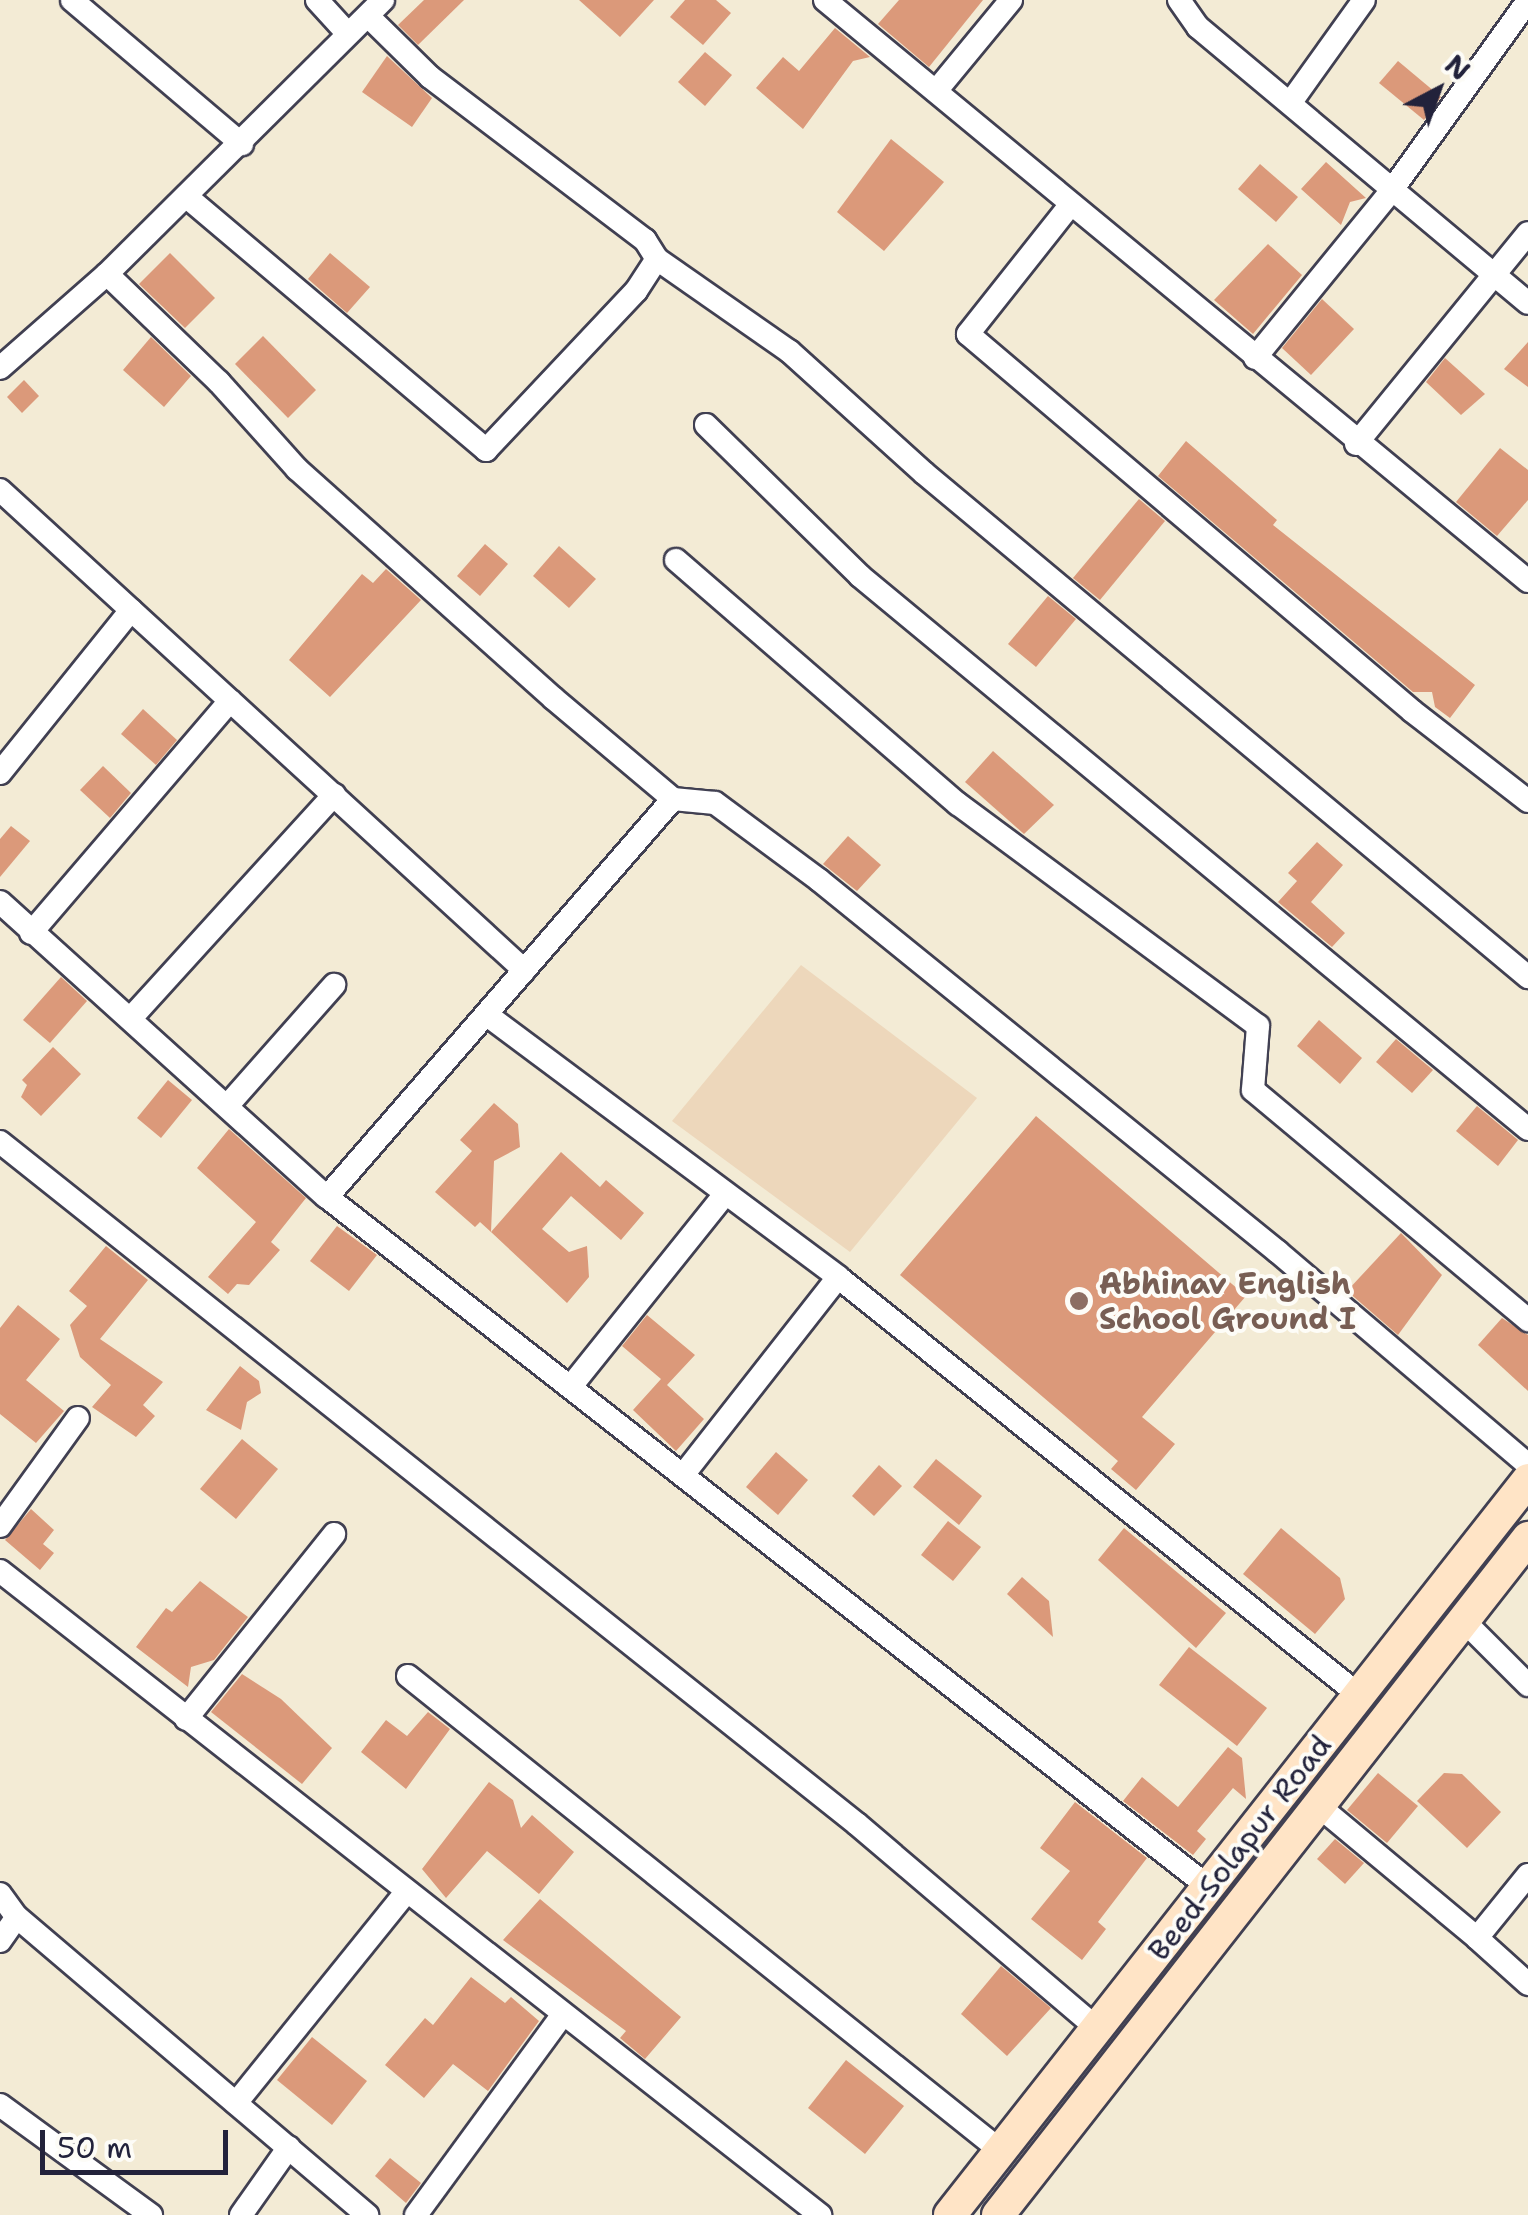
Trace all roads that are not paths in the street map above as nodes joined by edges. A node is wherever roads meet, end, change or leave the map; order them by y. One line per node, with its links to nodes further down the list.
1 (72, 0): 12 (street)
2 (316, 0): 9 (street)
3 (825, 0): 10 (street)
4 (1011, 0): 10 (street)
5 (1364, 0): 11 (street)
6 (1528, 1): 13 (street)
7 (1185, 2): 11 (street)
8 (376, 8): 9 (street); 17 (street)
9 (348, 34): 12 (street)
10 (936, 92): 15 (street)
11 (1291, 102): 13 (street)
12 (242, 144): 14 (street)
13 (1392, 190): 19 (street); 21 (street)
14 (187, 197): 17 (street); 18 (street)
15 (1071, 204): 21 (street); 33 (street)
16 (1528, 233): 19 (street)
17 (658, 259): 37 (street)
18 (107, 274): 22 (street); 32 (street)
19 (1494, 276): 20 (street); 24 (street)
20 (1528, 303)
21 (1255, 358): 24 (street)
22 (0, 368)
23 (706, 425): 42 (street)
24 (1356, 444): 27 (street)
25 (0, 490): 28 (street)
26 (676, 560): 47 (street)
27 (1528, 580)
28 (131, 610): 29 (street); 30 (street)
29 (230, 701): 31 (street); 35 (street)
30 (0, 773)
31 (334, 795): 36 (street); 40 (street)
32 (672, 798): 36 (street); 50 (street)
33 (1528, 801)
34 (0, 902): 35 (street)
35 (32, 933): 40 (street)
36 (524, 970): 39 (street)
37 (1528, 978)
38 (334, 985): 41 (street)
39 (487, 1015): 44 (street); 45 (street)
40 (131, 1018): 41 (street)
41 (227, 1106): 45 (street)
42 (1528, 1130)
43 (0, 1142): 72 (street)
44 (725, 1194): 46 (street); 48 (street)
45 (327, 1197): 48 (street)
46 (838, 1277): 51 (street); 60 (street)
47 (1528, 1320)
48 (572, 1385): 51 (street)
49 (78, 1418): 53 (street)
50 (1528, 1465)
51 (683, 1474): 64 (street)
52 (1528, 1480): 60 (main road, Beed-Solapur Road)
53 (0, 1526)
54 (334, 1534): 61 (street)
55 (1528, 1538): 57 (main road, Beed-Solapur Road)
56 (0, 1571): 61 (street)
57 (1463, 1620): 59 (street); 62 (main road, Beed-Solapur Road)
58 (408, 1676): 76 (street)
59 (1528, 1685)
60 (1359, 1696): 64 (main road, Beed-Solapur Road)
61 (186, 1719): 65 (street)
62 (1320, 1807): 68 (street); 83 (main road, Beed-Solapur Road)
63 (1528, 1875): 68 (street)
64 (1210, 1888): 72 (main road, Beed-Solapur Road)
65 (407, 1891): 71 (street); 73 (street)
66 (0, 1894): 67 (street)
67 (17, 1916): 69 (street); 73 (street)
68 (1476, 1938): 70 (street)
69 (0, 1941)
70 (1528, 1984)
71 (563, 2014): 80 (street); 81 (street)
72 (1098, 2029): 76 (main road, Beed-Solapur Road)
73 (236, 2103): 75 (street)
74 (0, 2105): 77 (street)
75 (289, 2147): 78 (street); 79 (street)
76 (1001, 2151): 82 (main road, Beed-Solapur Road)
77 (151, 2215)
78 (241, 2215)
79 (368, 2215)
80 (416, 2215)
81 (820, 2215)
82 (950, 2215)
83 (998, 2215)

